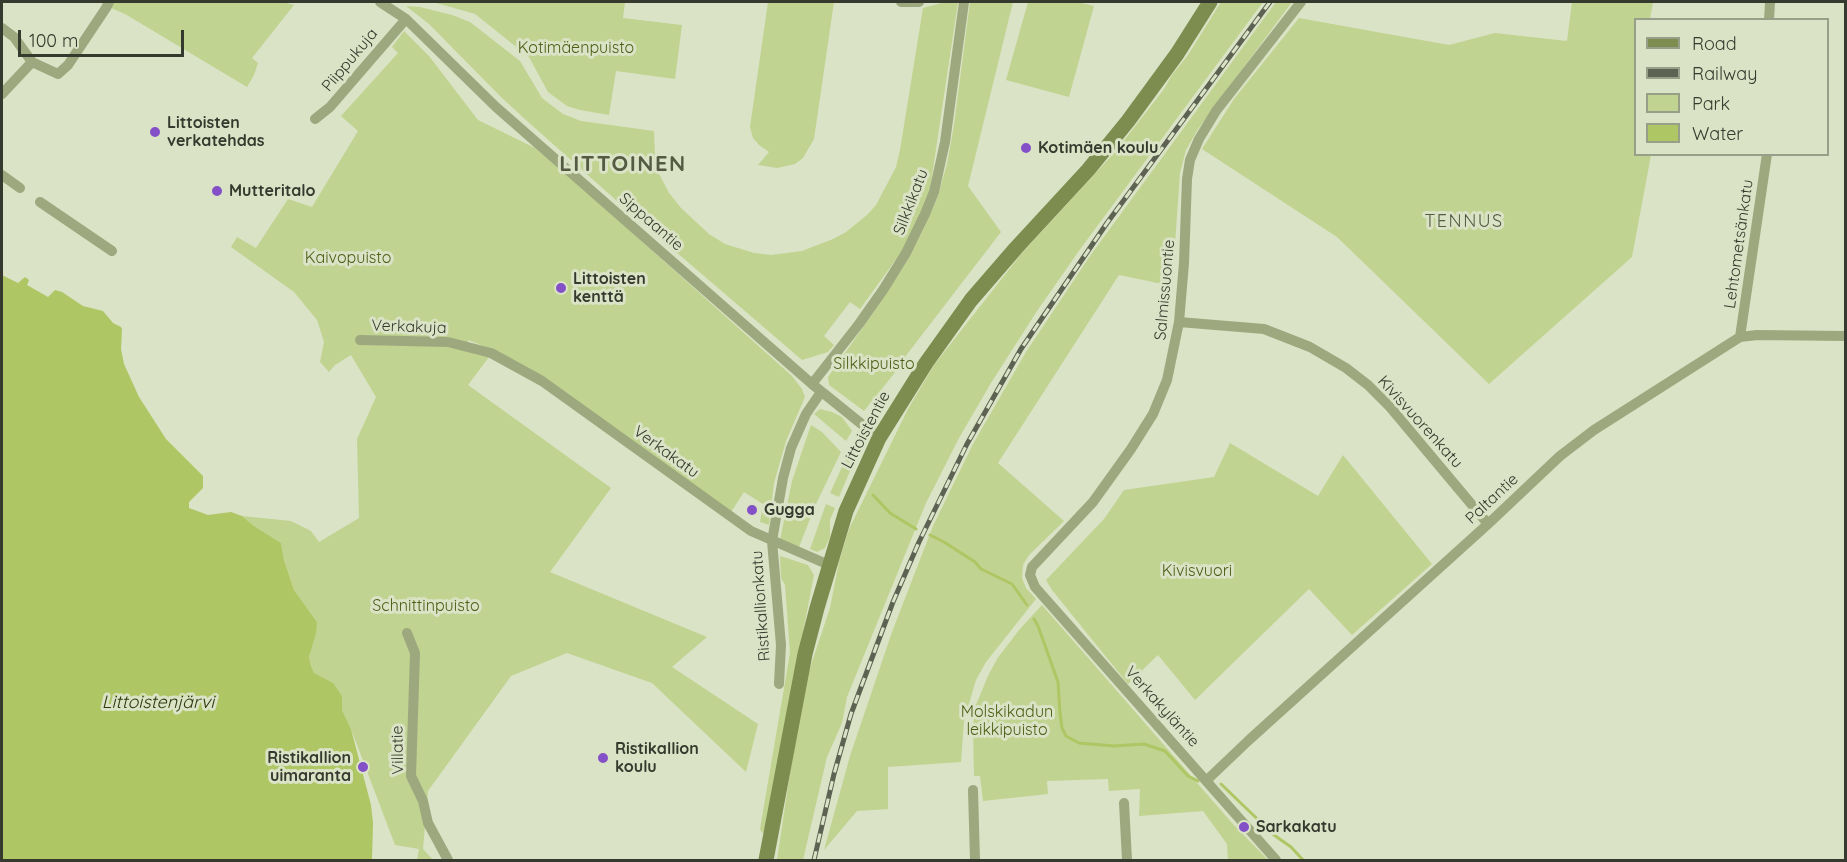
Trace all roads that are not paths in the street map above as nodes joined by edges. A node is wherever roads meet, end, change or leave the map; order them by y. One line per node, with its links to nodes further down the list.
1 (109, 2): 12 (street)
2 (380, 2): 10 (street, Sippaantie)
3 (901, 2): 4 (street)
4 (919, 2)
5 (964, 2): 25 (street, Silkkikatu)
6 (1210, 2): 27 (street, Littoistentie)
7 (1301, 2): 20 (street, Salmissuontie)
8 (1770, 2): 9 (street)
9 (1769, 18)
10 (406, 19): 14 (street, Piippukuja); 25 (street, Sippaantie)
11 (2, 28): 12 (street)
12 (32, 62): 13 (street)
13 (2, 94)
14 (315, 119)
15 (1767, 156): 22 (street, Lehtometsänkatu)
16 (2, 175): 17 (street)
17 (20, 188)
18 (40, 202): 19 (street)
19 (112, 251)
20 (1179, 322): 28 (street, Kivisvuorenkatu); 31 (street, Salmissuontie)
21 (1845, 336): 22 (street, Paltantie)
22 (1740, 337): 28 (street, Paltantie)
23 (360, 340): 24 (street, Verkakuja)
24 (491, 353): 29 (street, Verkakatu)
25 (812, 384): 26 (street, Sippaantie)
26 (821, 392): 27 (street, Sippaantie); 29 (street, Ristikallionkatu)
27 (879, 438): 30 (street, Littoistentie)
28 (1488, 524): 34 (street, Paltantie)
29 (772, 541): 30 (street, Verkakatu); 33 (street, Ristikallionkatu)
30 (829, 566): 38 (street, Littoistentie)
31 (1030, 572): 34 (street, Verkakyläntie)
32 (407, 633): 37 (street, Villatie)
33 (779, 684)
34 (1207, 780): 41 (street, Verkakyläntie)
35 (973, 790): 39 (street)
36 (1124, 803): 40 (street)
37 (448, 860)
38 (766, 861)
39 (975, 861)
40 (1126, 861)
41 (1276, 861)

